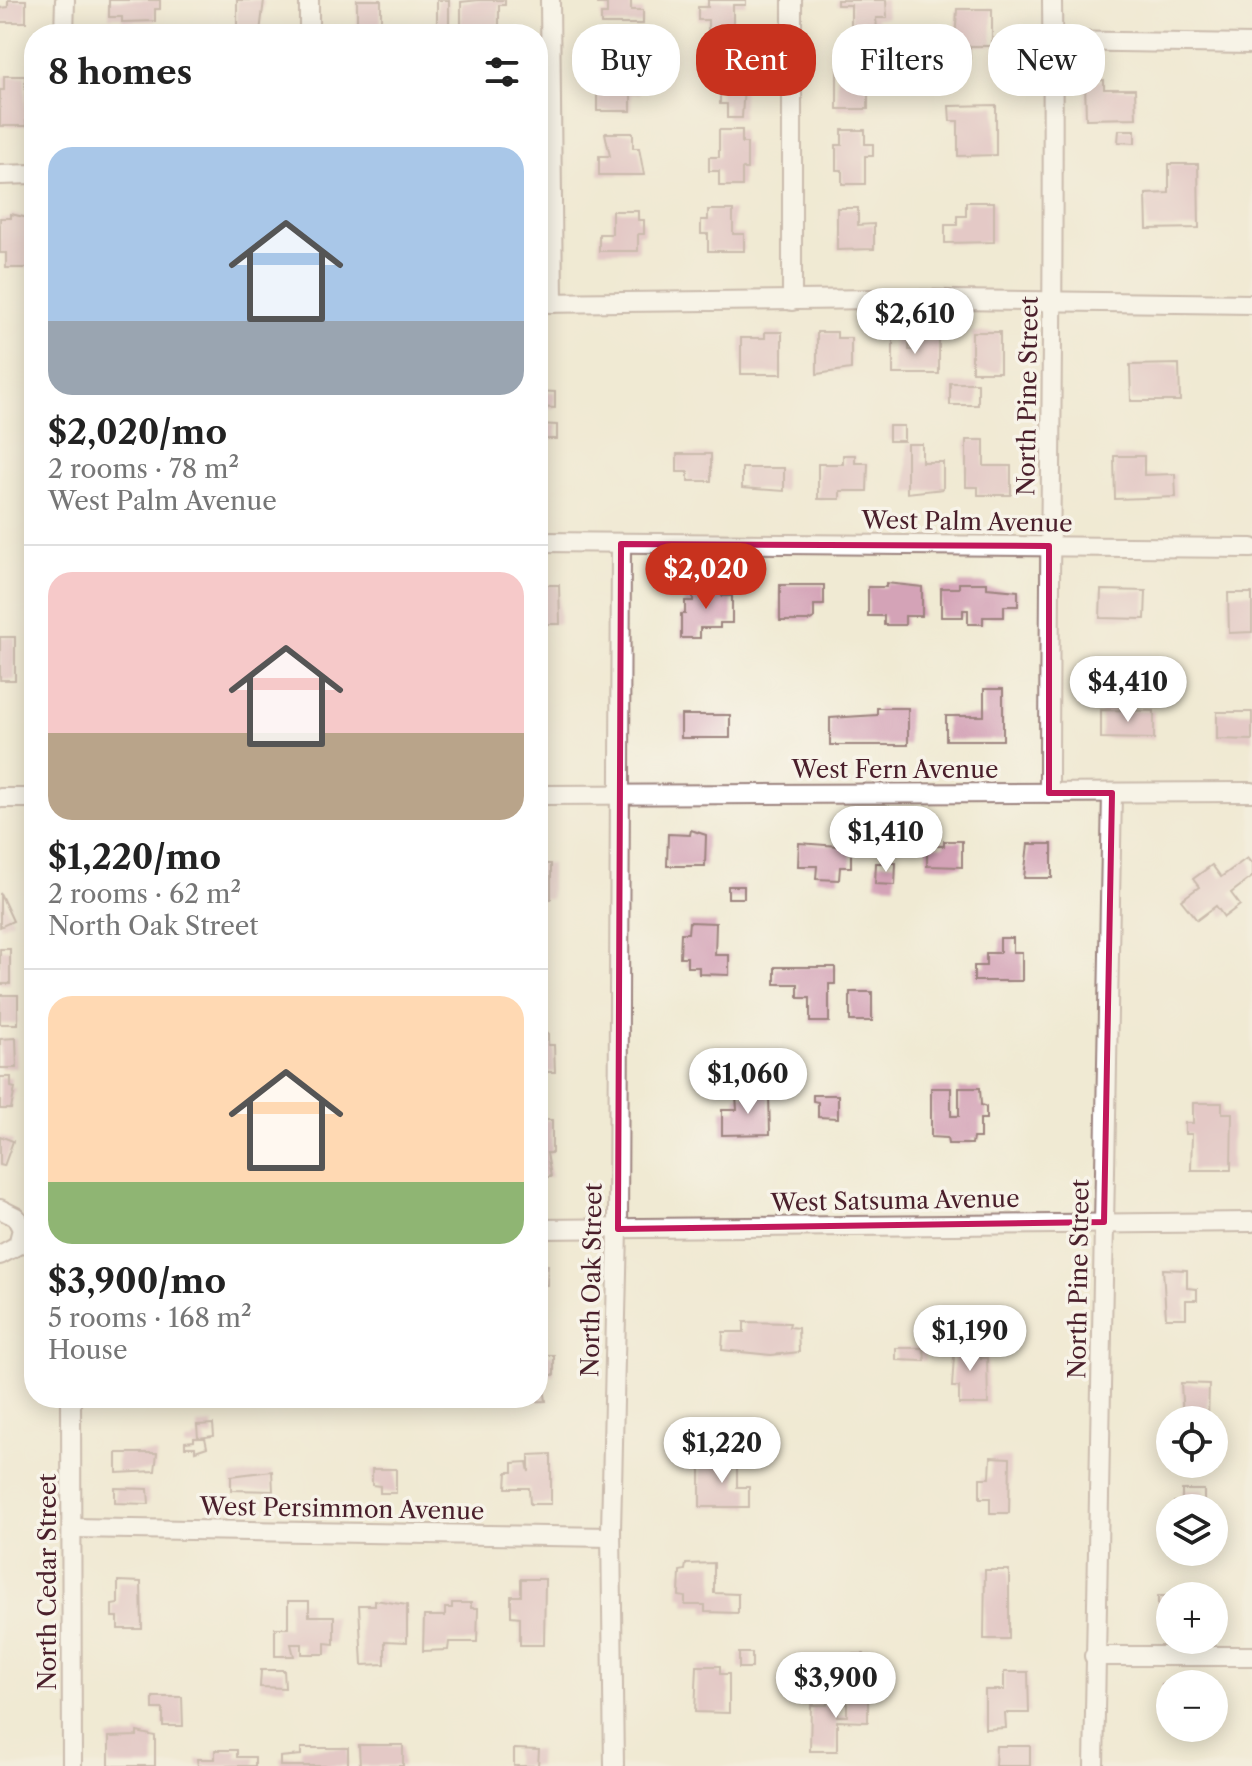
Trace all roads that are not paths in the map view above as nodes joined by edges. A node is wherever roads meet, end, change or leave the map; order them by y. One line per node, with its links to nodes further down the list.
1 (65, 0): 6 (street)
2 (309, 0): 7 (street)
3 (550, 0): 12 (street)
4 (792, 0): 15 (street)
5 (1052, 0): 8 (street, North Pine Street)
6 (64, 24)
7 (309, 24)
8 (1053, 24)
9 (1105, 42): 10 (street)
10 (1252, 44)
11 (1053, 96): 16 (street, North Pine Street)
12 (548, 121)
13 (24, 174): 14 (street)
14 (0, 175)
15 (792, 301): 16 (street); 17 (street)
16 (1054, 301): 18 (street); 21 (street, North Pine Street)
17 (548, 303)
18 (1252, 304)
19 (548, 542): 20 (street, West Palm Avenue)
20 (621, 544): 21 (street, West Palm Avenue); 27 (street, North Oak Street)
21 (1049, 546): 22 (street, West Palm Avenue); 24 (street, North Pine Street)
22 (1252, 548)
23 (1252, 792): 25 (street, West Fern Avenue)
24 (1049, 793): 25 (street, West Fern Avenue); 27 (street, West Fern Avenue)
25 (1112, 793): 31 (street, North Pine Street)
26 (548, 795): 27 (street, West Fern Avenue)
27 (621, 795): 35 (street, North Oak Street)
28 (0, 798): 29 (street)
29 (24, 798)
30 (0, 1209): 33 (street)
31 (1104, 1222): 32 (street, West Satsuma Avenue); 35 (street, West Satsuma Avenue); 41 (street, North Pine Street)
32 (1252, 1222)
33 (24, 1229)
34 (548, 1229): 35 (street, West Satsuma Avenue)
35 (618, 1229): 40 (street, North Oak Street)
36 (24, 1239): 37 (street)
37 (0, 1255)
38 (71, 1408): 39 (street, North Cedar Street)
39 (72, 1528): 40 (street, West Persimmon Avenue); 43 (street, North Cedar Street)
40 (611, 1537): 44 (street, North Oak Street)
41 (1094, 1656): 42 (street); 45 (street, North Pine Street)
42 (1252, 1656)
43 (72, 1766)
44 (614, 1766)
45 (1094, 1766)

